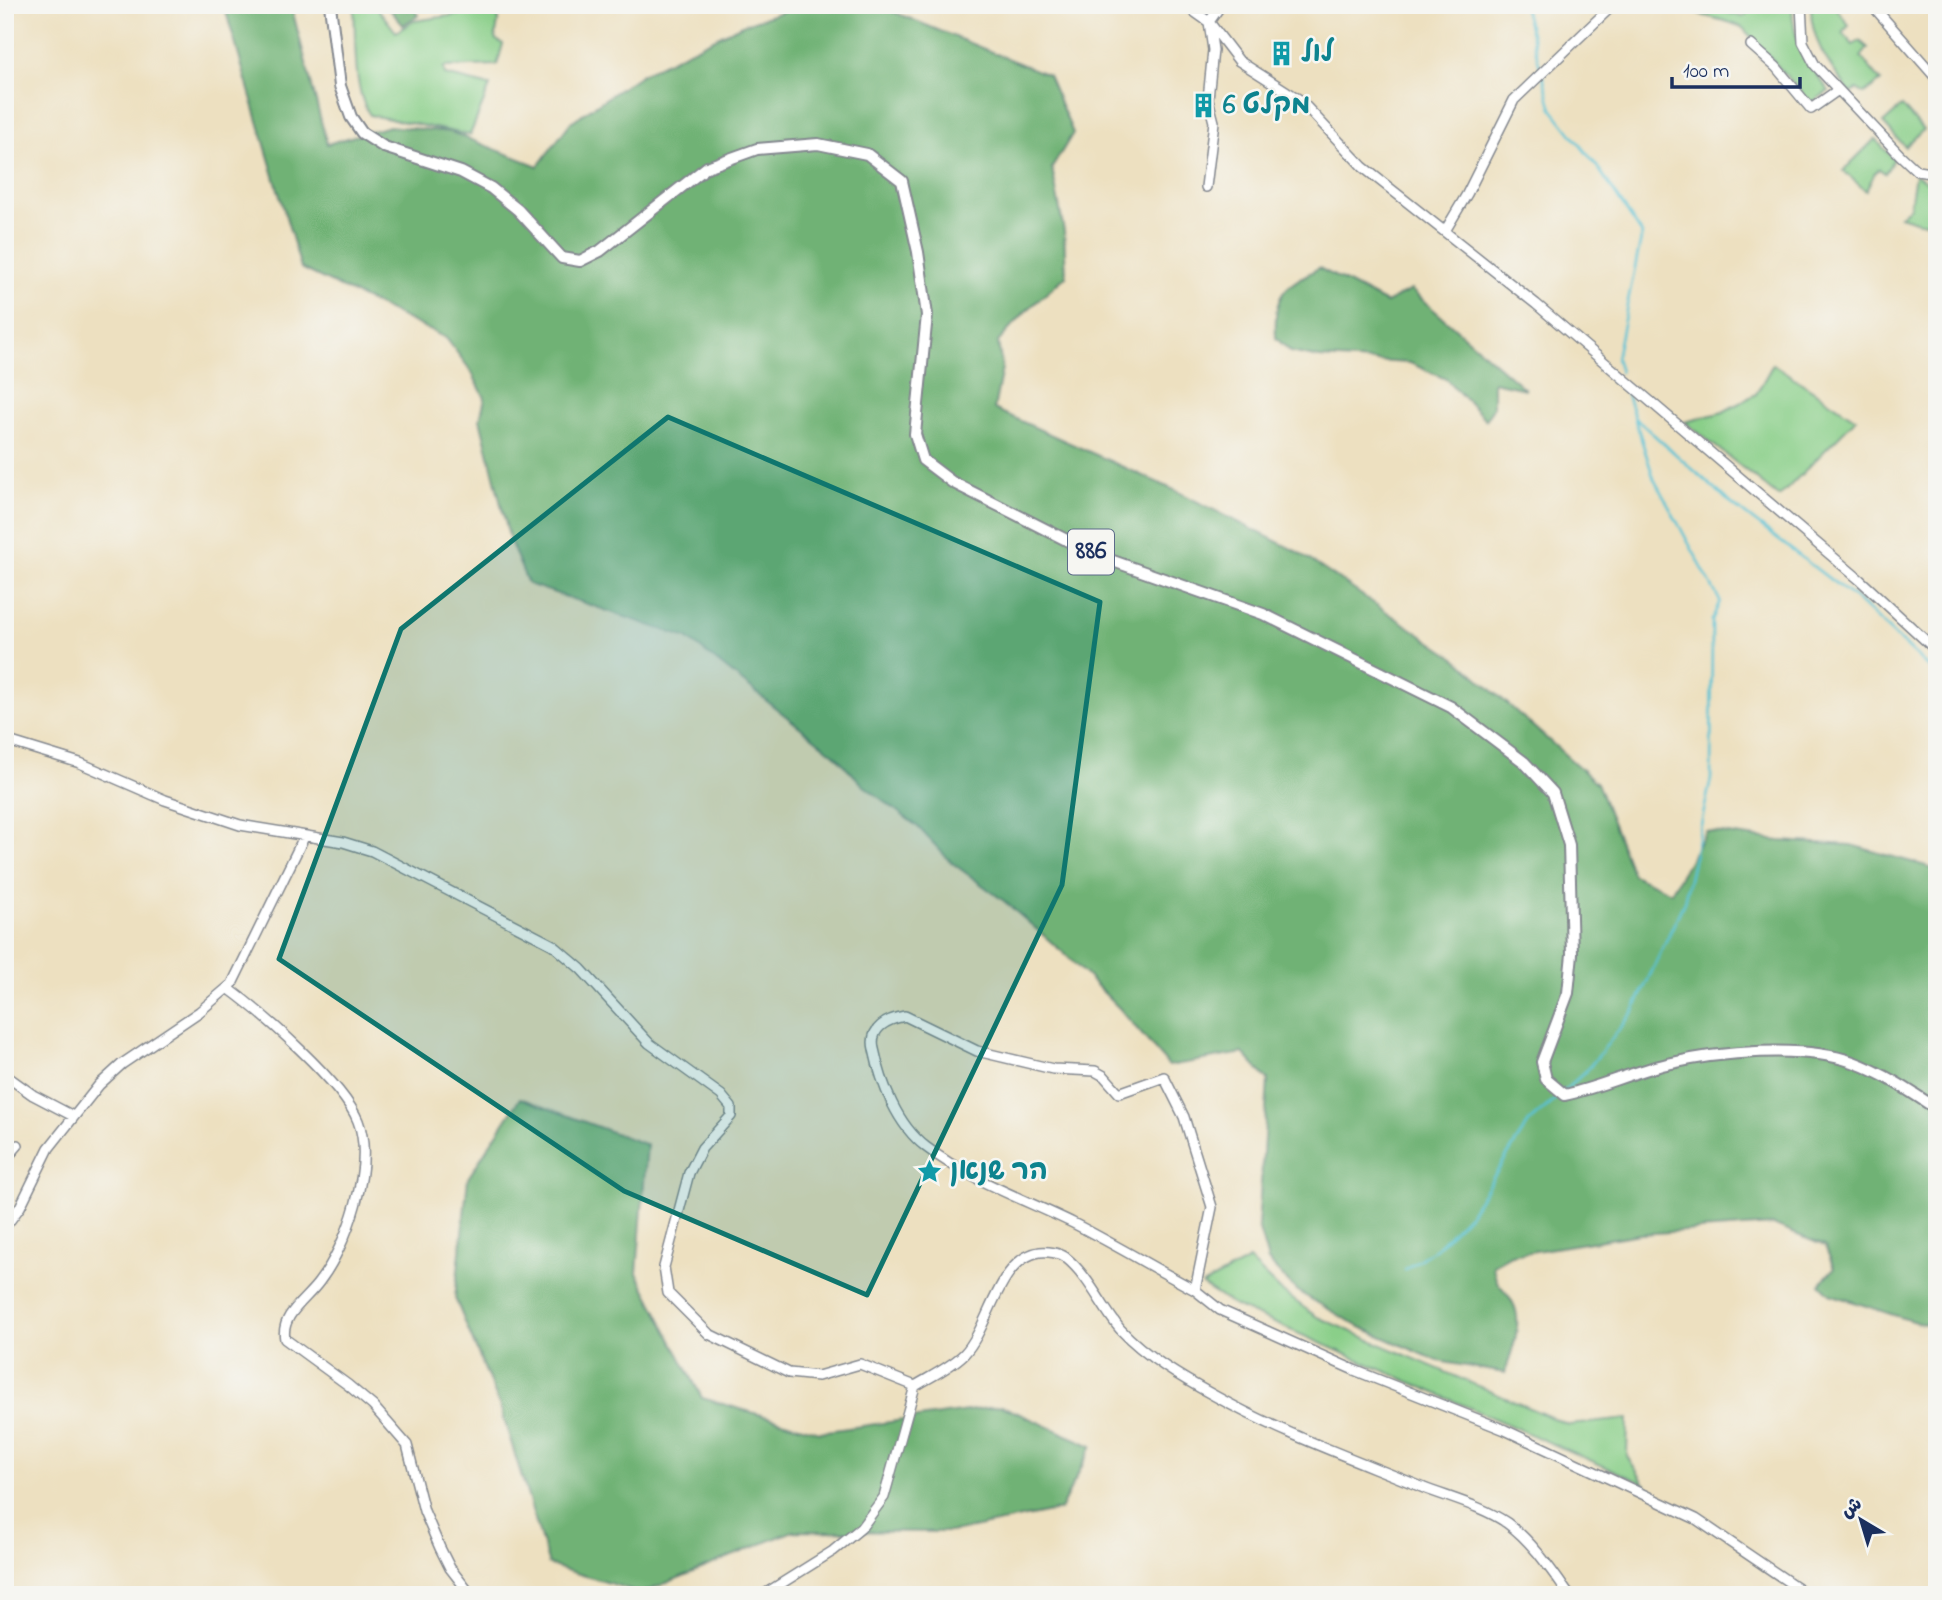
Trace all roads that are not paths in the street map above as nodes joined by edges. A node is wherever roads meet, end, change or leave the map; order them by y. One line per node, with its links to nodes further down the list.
1 (330, 5): 19 (main road, 886)
2 (1185, 5): 7 (street)
3 (1220, 5): 7 (street)
4 (1612, 5): 13 (street)
5 (1801, 5): 10 (street)
6 (1872, 5): 9 (street)
7 (1209, 22): 12 (street); 13 (street)
8 (1751, 46): 10 (street)
9 (1937, 79)
10 (1838, 90): 11 (street)
11 (1937, 174)
12 (1206, 187)
13 (1445, 231): 14 (street)
14 (1937, 651)
15 (5, 740): 16 (street)
16 (304, 837): 17 (street); 25 (street)
17 (228, 988): 20 (street); 26 (street)
18 (5, 1075): 20 (street)
19 (1937, 1109)
20 (73, 1116): 23 (street)
21 (18, 1144): 22 (street)
22 (5, 1160)
23 (5, 1227)
24 (1195, 1290): 24 (street); 29 (street)
25 (915, 1386): 27 (street); 28 (street)
26 (471, 1595)
27 (763, 1595)
28 (1569, 1595)
29 (1808, 1595)

